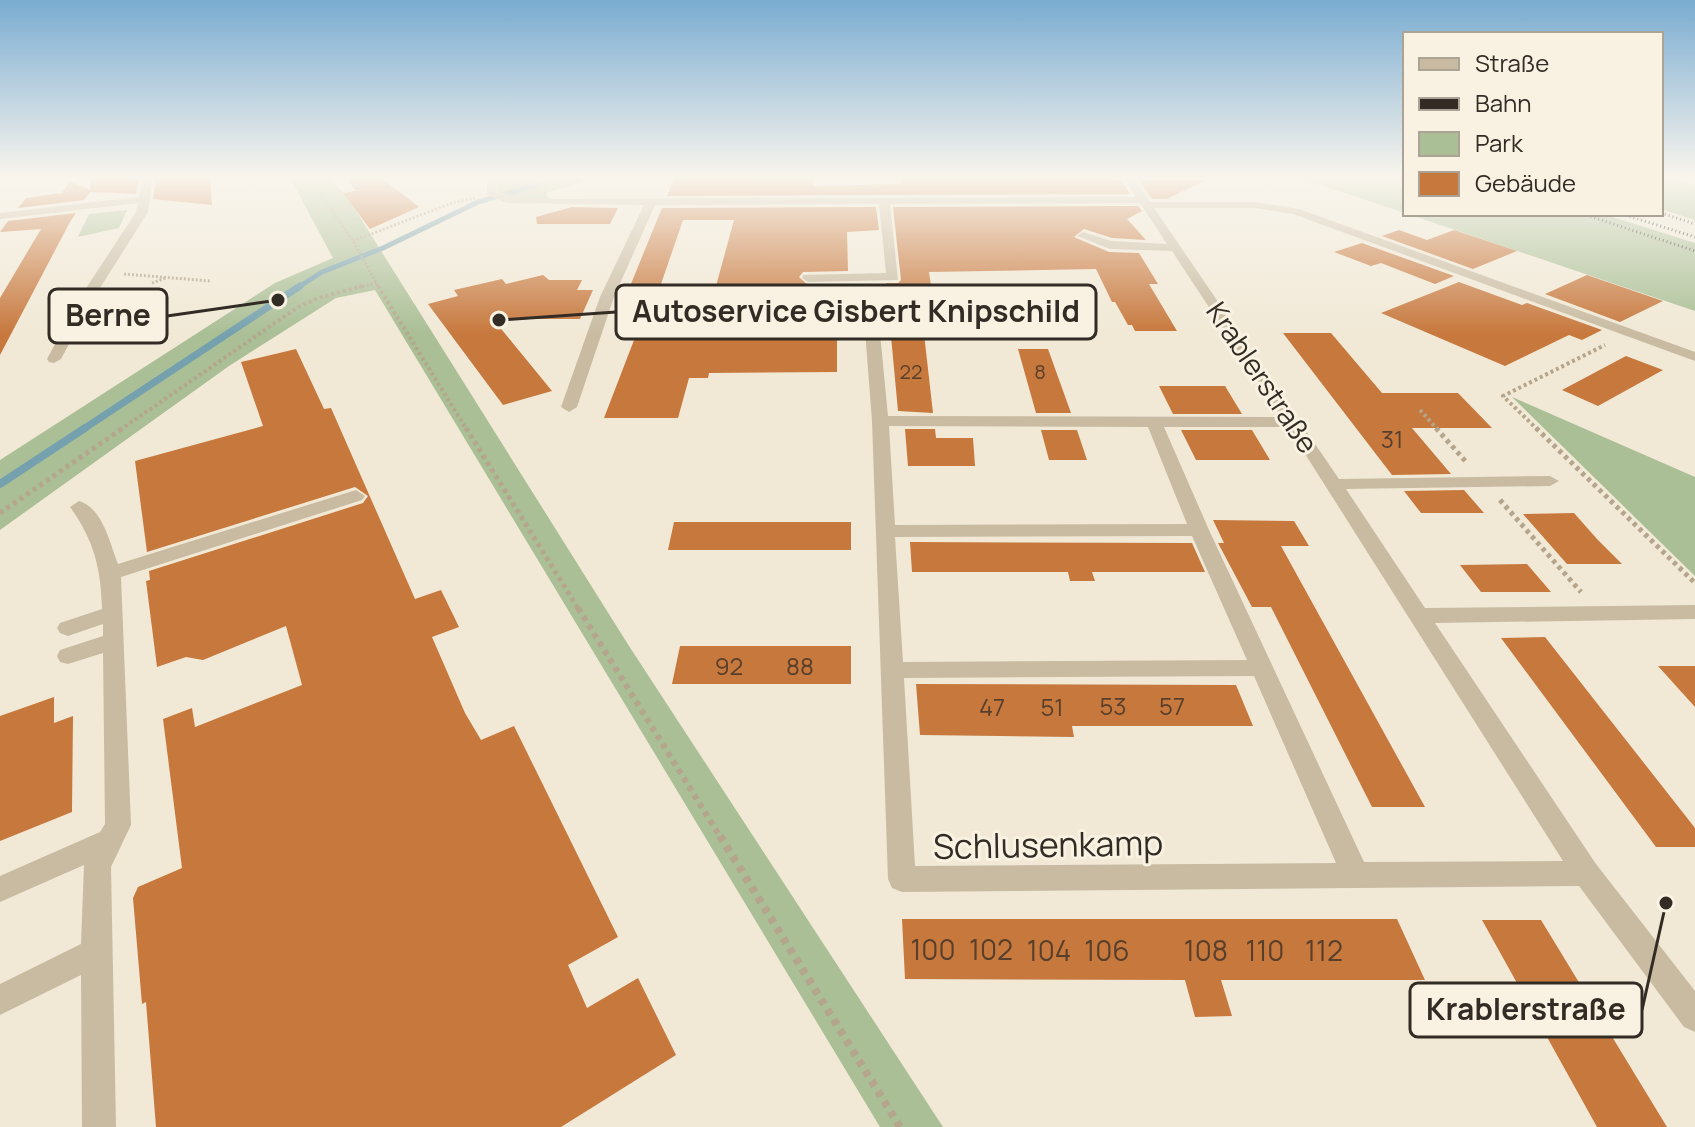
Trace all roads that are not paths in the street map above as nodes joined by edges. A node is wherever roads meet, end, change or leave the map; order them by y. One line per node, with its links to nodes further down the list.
1 (131, 229): 11 (street)
2 (639, 229): 12 (street)
3 (887, 229): 8 (street)
4 (1163, 229): 7 (street, Krablerstraße)
5 (1343, 229): 10 (street)
6 (1083, 236): 7 (street)
7 (1176, 248): 15 (street, Krablerstraße)
8 (808, 278)
9 (869, 292): 13 (street, Schlusenkamp)
10 (1695, 357)
11 (54, 359)
12 (569, 407)
13 (880, 421): 14 (street); 21 (street, Schlusenkamp)
14 (1154, 422): 15 (street); 20 (street)
15 (1293, 422): 17 (street, Krablerstraße)
16 (1550, 481): 17 (street)
17 (1333, 484): 25 (street, Krablerstraße)
18 (356, 496): 22 (street)
19 (79, 507): 22 (street)
20 (1199, 530): 21 (street); 29 (street)
21 (884, 531): 30 (street, Schlusenkamp)
22 (111, 573): 24 (street)
23 (1695, 612): 25 (street)
24 (113, 613): 26 (street); 27 (street)
25 (1419, 616): 32 (street, Krablerstraße)
26 (68, 628)
27 (113, 641): 28 (street); 31 (street)
28 (68, 656)
29 (1261, 668): 30 (street); 33 (street)
30 (892, 670): 33 (street, Schlusenkamp)
31 (109, 841): 34 (street); 35 (street)
32 (1586, 873): 33 (street, Schlusenkamp); 37 (street, Krablerstraße)
33 (1355, 874)
34 (0, 889)
35 (95, 952): 36 (street); 38 (street)
36 (0, 1000)
37 (1695, 1016)
38 (99, 1127)

